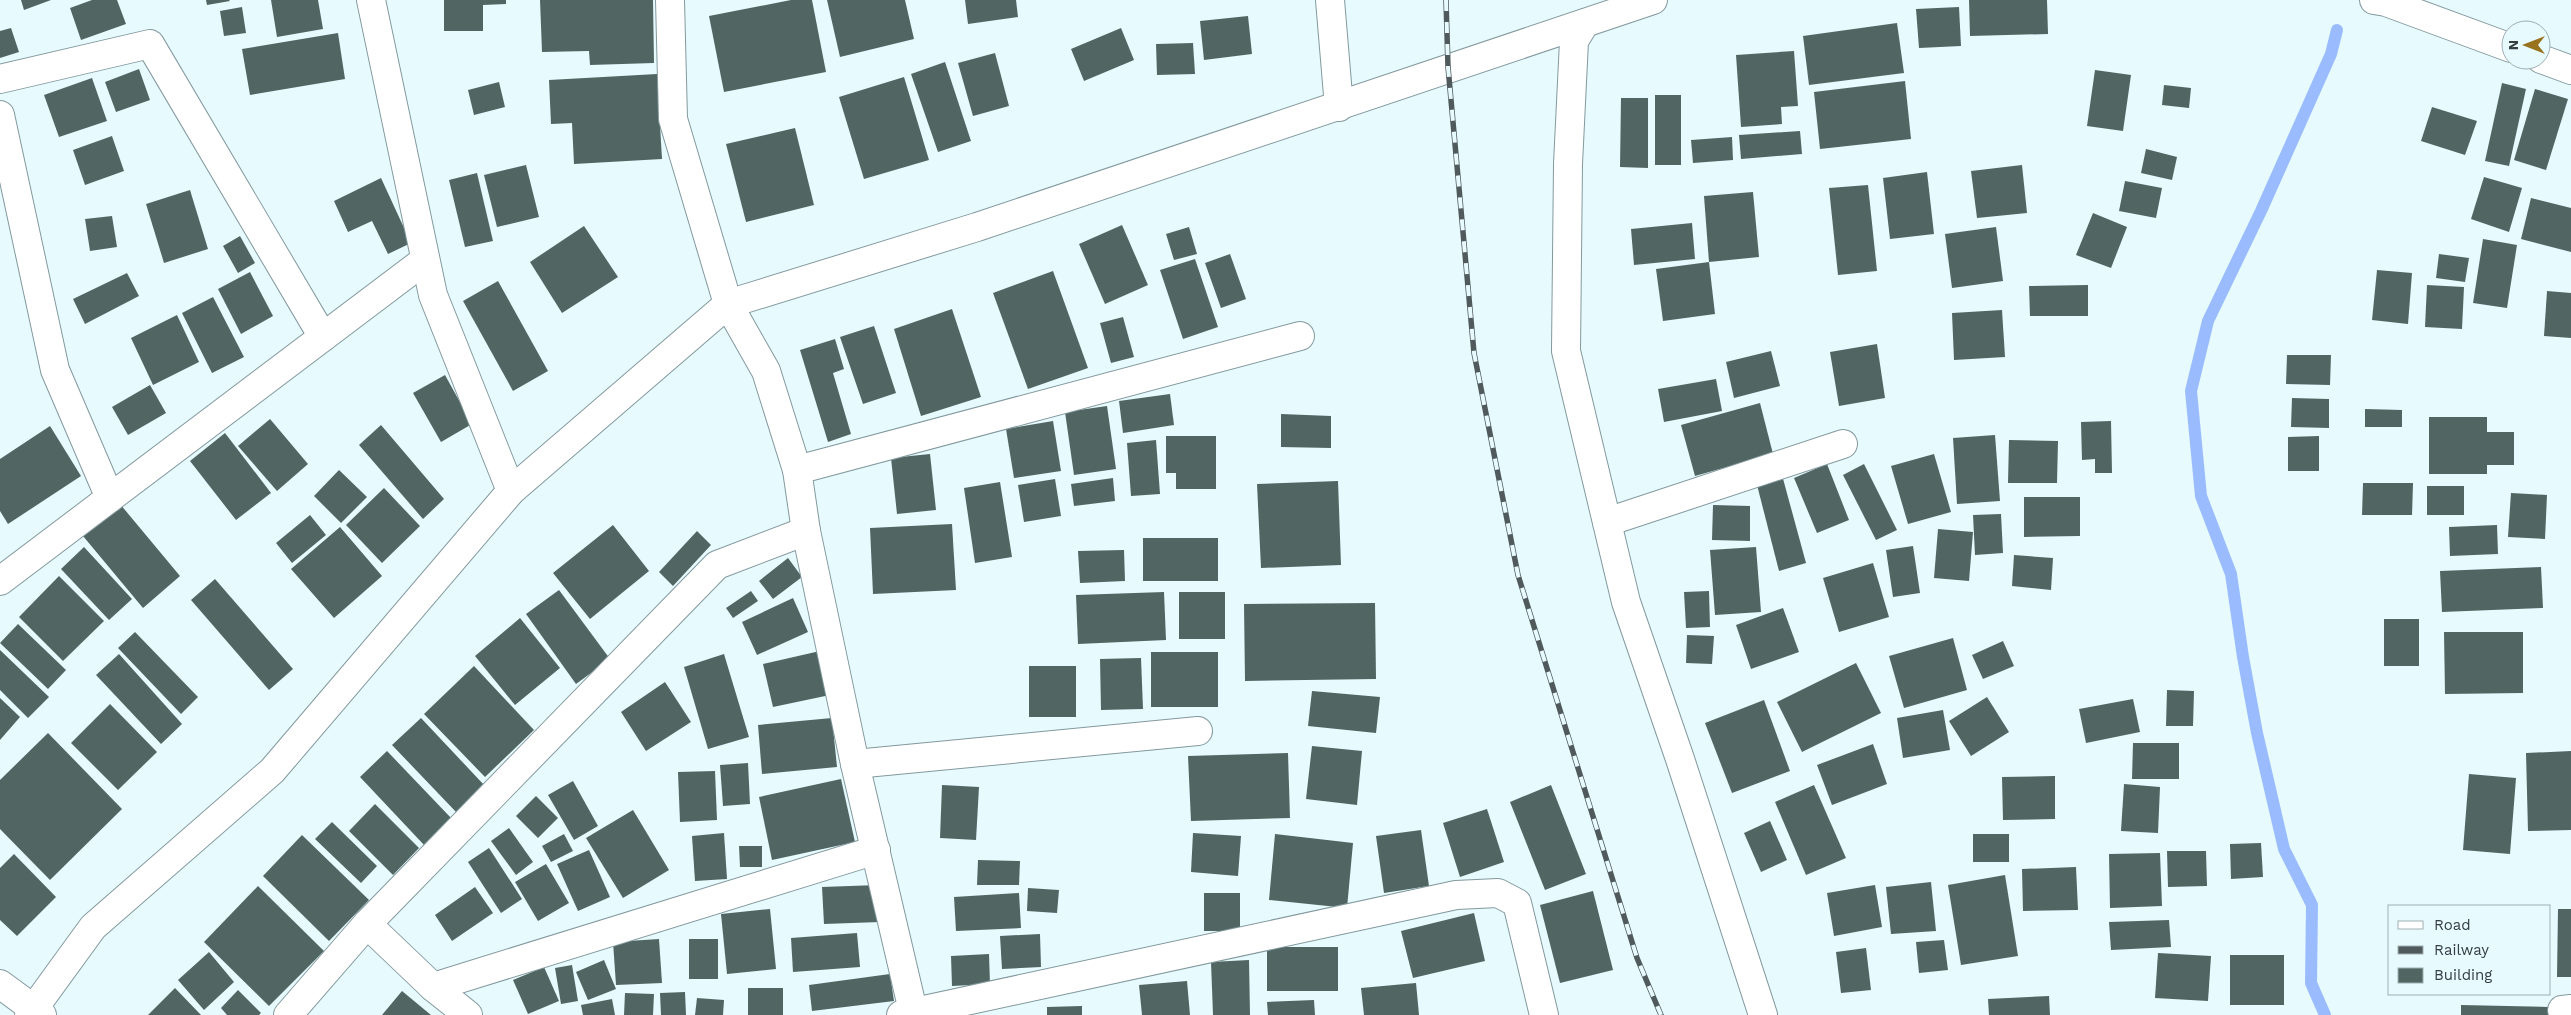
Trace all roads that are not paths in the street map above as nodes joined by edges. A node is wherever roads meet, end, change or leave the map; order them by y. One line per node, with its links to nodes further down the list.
1 (371, 0): 13 (main road)
2 (670, 0): 14 (main road)
3 (1330, 0): 11 (main road)
4 (1653, 0): 6 (main road)
5 (2374, 0): 7 (main road)
6 (1585, 23): 11 (main road); 21 (main road)
7 (2501, 44)
8 (2551, 63): 9 (main road)
9 (2571, 70)
10 (0, 79): 16 (main road)
11 (1339, 107): 14 (main road)
12 (0, 115): 20 (main road)
13 (425, 260): 16 (main road); 19 (main road)
14 (728, 304): 18 (main road); 19 (main road)
15 (1300, 336): 18 (main road)
16 (323, 337): 20 (main road)
17 (1843, 444): 21 (main road)
18 (797, 470): 22 (main road)
19 (510, 491): 30 (main road)
20 (110, 498): 23 (main road)
21 (1607, 522): 35 (main road)
22 (806, 531): 25 (main road); 27 (main road)
23 (0, 581)
24 (1198, 731): 25 (main road)
25 (855, 764): 26 (main road)
26 (876, 850): 29 (main road); 31 (main road)
27 (367, 924): 29 (main road); 32 (main road)
28 (0, 984): 30 (main road)
29 (433, 986): 33 (main road)
30 (34, 1013)
31 (910, 1014): 34 (main road)
32 (288, 1015)
33 (468, 1015)
34 (1544, 1015)
35 (1764, 1015)

